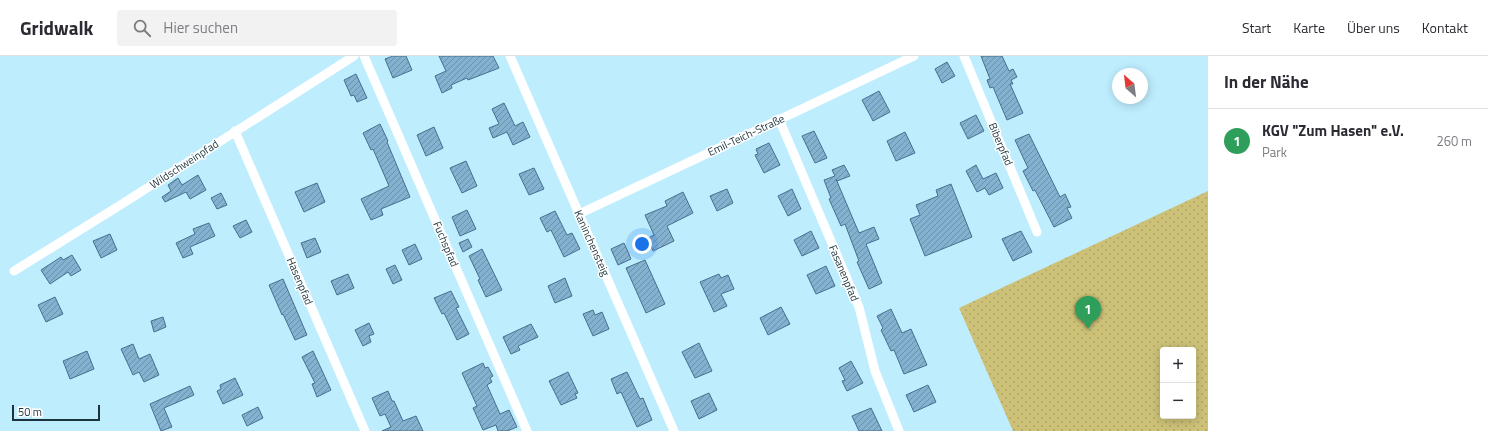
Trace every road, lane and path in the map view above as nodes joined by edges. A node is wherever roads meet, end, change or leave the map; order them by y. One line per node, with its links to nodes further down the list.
1 (354, 56): 7 (street, Wildschweinpfad)
2 (364, 56): 12 (street, Fuchspfad)
3 (510, 56): 8 (street, Kaninchensteig)
4 (914, 56): 6 (street, Emil-Teich-Straße)
5 (964, 56): 9 (street, Biberpfad)
6 (779, 119): 8 (street, Emil-Teich-Straße); 14 (street, Fasanenpfad)
7 (235, 131): 10 (street, Wildschweinpfad); 11 (street, Hasenpfad)
8 (579, 214): 13 (street, Kaninchensteig)
9 (1037, 232)
10 (14, 271)
11 (365, 431)
12 (527, 431)
13 (674, 431)
14 (898, 431)

